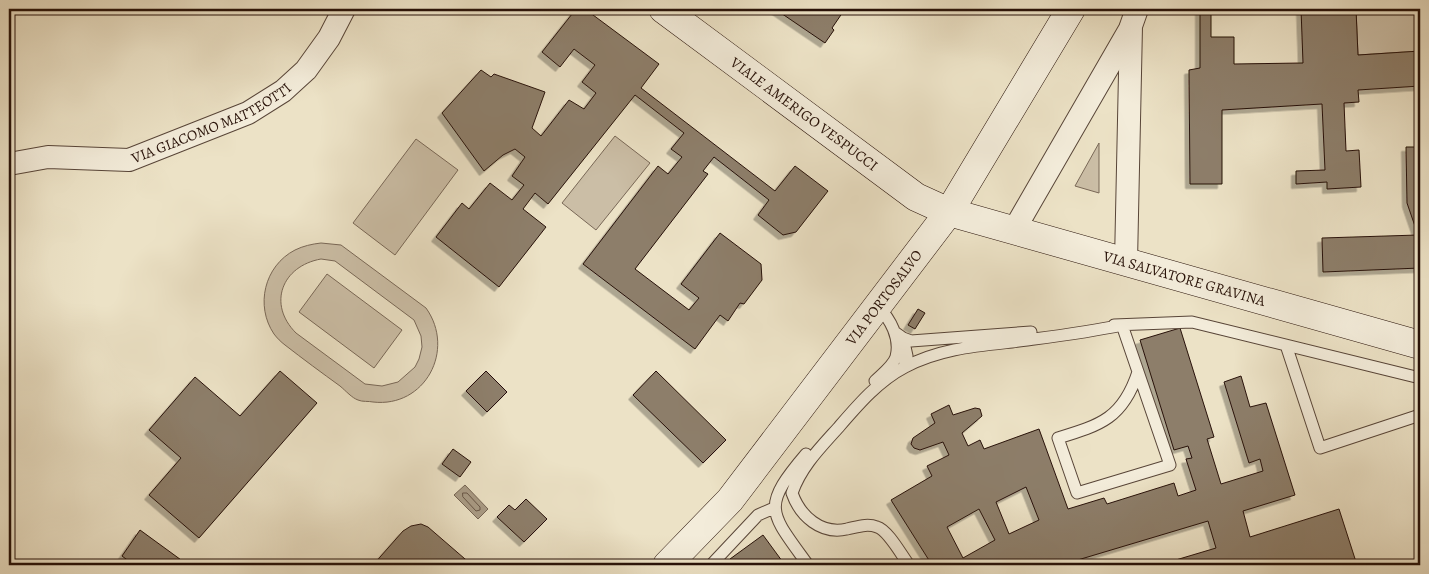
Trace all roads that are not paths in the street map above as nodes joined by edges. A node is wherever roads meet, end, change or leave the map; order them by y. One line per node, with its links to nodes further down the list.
1 (344, 9): 5 (street, VIA GIACOMO MATTEOTTI)
2 (663, 9): 6 (main road, VIALE AMERIGO VESPUCCI)
3 (1071, 9): 6 (main road, VIA PORTOSALVO)
4 (1134, 17): 7 (street); 8 (street)
5 (9, 164)
6 (950, 212): 7 (main road, VIA SALVATORE GRAVINA); 9 (main road, VIA PORTOSALVO)
7 (1014, 230): 8 (main road, VIA SALVATORE GRAVINA)
8 (1126, 262): 13 (main road, VIA SALVATORE GRAVINA)
9 (878, 306): 11 (lane); 19 (main road, VIA PORTOSALVO)
10 (1122, 325): 11 (lane); 12 (lane); 14 (lane); 15 (lane)
11 (899, 336): 14 (lane); 18 (lane)
12 (1286, 345): 16 (lane); 17 (lane)
13 (1420, 345)
14 (904, 367): 22 (lane)
15 (1138, 372): 15 (lane)
16 (1420, 378)
17 (1420, 415)
18 (774, 508): 20 (lane); 21 (lane)
19 (667, 565)
20 (711, 565)
21 (808, 565)
22 (908, 565)

